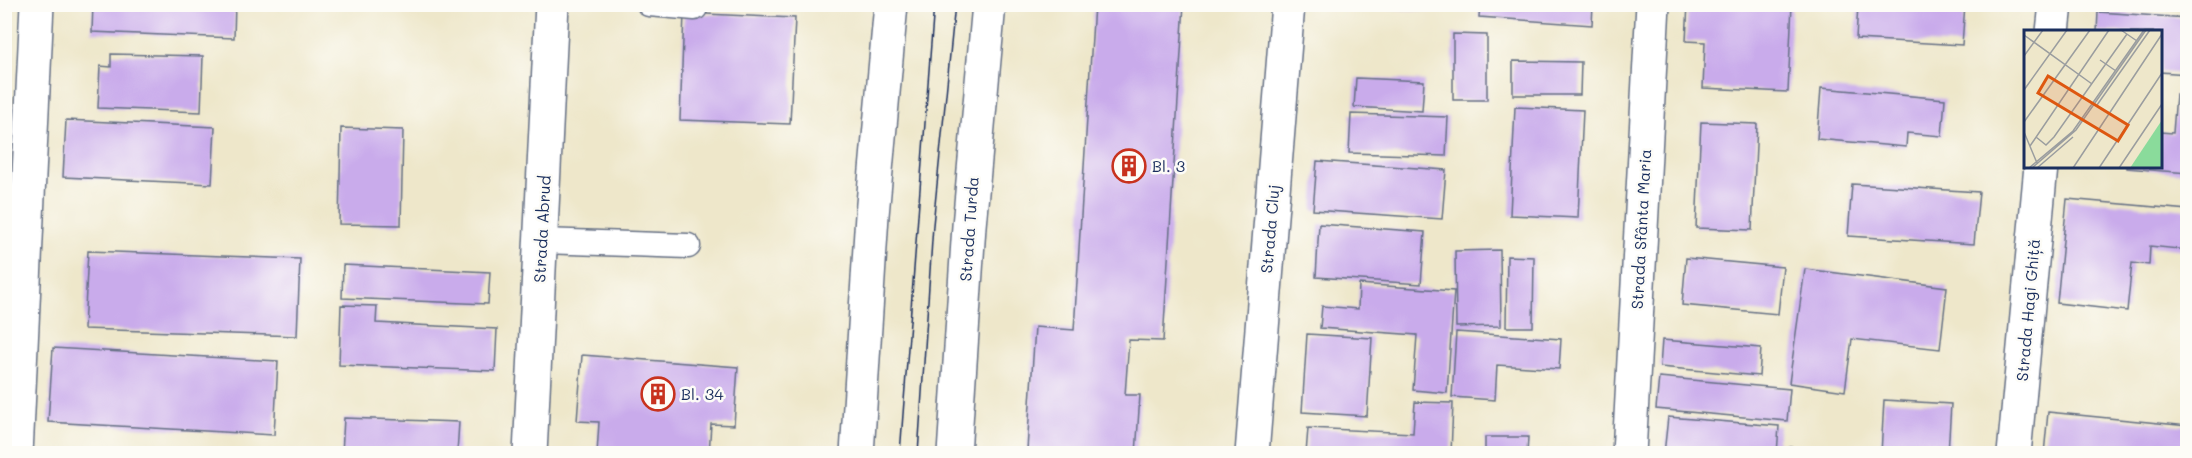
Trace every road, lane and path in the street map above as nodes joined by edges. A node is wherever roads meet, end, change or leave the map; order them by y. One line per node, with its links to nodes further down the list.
1 (37, 4): 14 (street)
2 (552, 4): 12 (street, Strada Abrud)
3 (650, 4): 9 (lane)
4 (891, 4): 16 (street)
5 (989, 4): 17 (street, Strada Turda)
6 (1287, 4): 18 (street, Strada Cluj)
7 (1653, 4): 19 (street, Strada Sfânta Maria)
8 (2056, 4): 10 (street)
9 (695, 8)
10 (2053, 30)
11 (2041, 168): 20 (street, Strada Hagi Ghiță)
12 (542, 241): 13 (lane); 15 (street, Strada Abrud)
13 (688, 246)
14 (16, 453)
15 (531, 453)
16 (857, 453)
17 (954, 453)
18 (1252, 453)
19 (1629, 453)
20 (2014, 453)

